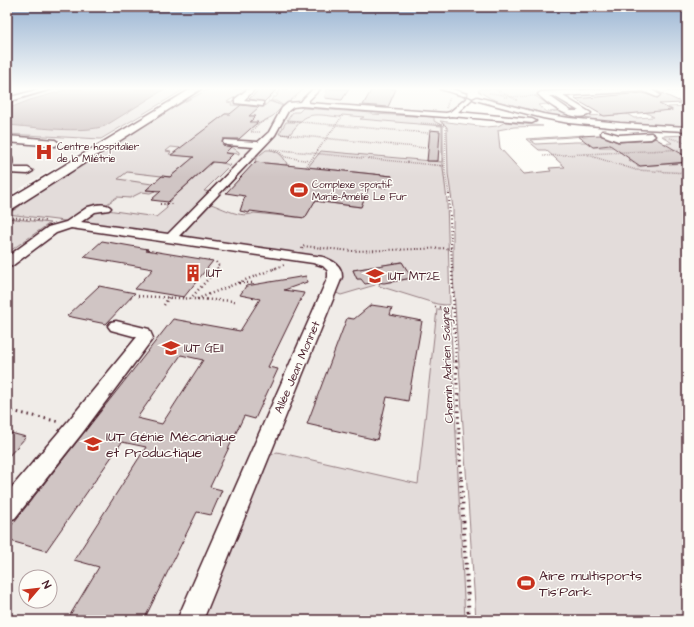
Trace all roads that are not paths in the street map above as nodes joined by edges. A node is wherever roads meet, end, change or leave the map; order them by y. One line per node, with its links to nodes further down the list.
1 (150, 118): 9 (main road)
2 (152, 118): 9 (main road)
3 (280, 118): 16 (street)
4 (501, 118): 6 (street)
5 (555, 118): 7 (street)
6 (546, 122)
7 (594, 124): 8 (street); 11 (street)
8 (687, 129)
9 (130, 131): 19 (main road)
10 (594, 133): 11 (street)
11 (605, 133): 12 (street)
12 (687, 134)
13 (7, 139): 15 (street)
14 (228, 142): 16 (street)
15 (55, 143)
16 (262, 147): 22 (street)
17 (7, 158): 18 (street)
18 (28, 171)
19 (7, 206)
20 (105, 208): 21 (street)
21 (67, 225): 22 (street, Allée Jean Monnet); 23 (street)
22 (170, 239): 26 (street, Allée Jean Monnet)
23 (7, 263)
24 (116, 326): 25 (street)
25 (7, 510)
26 (190, 620)

